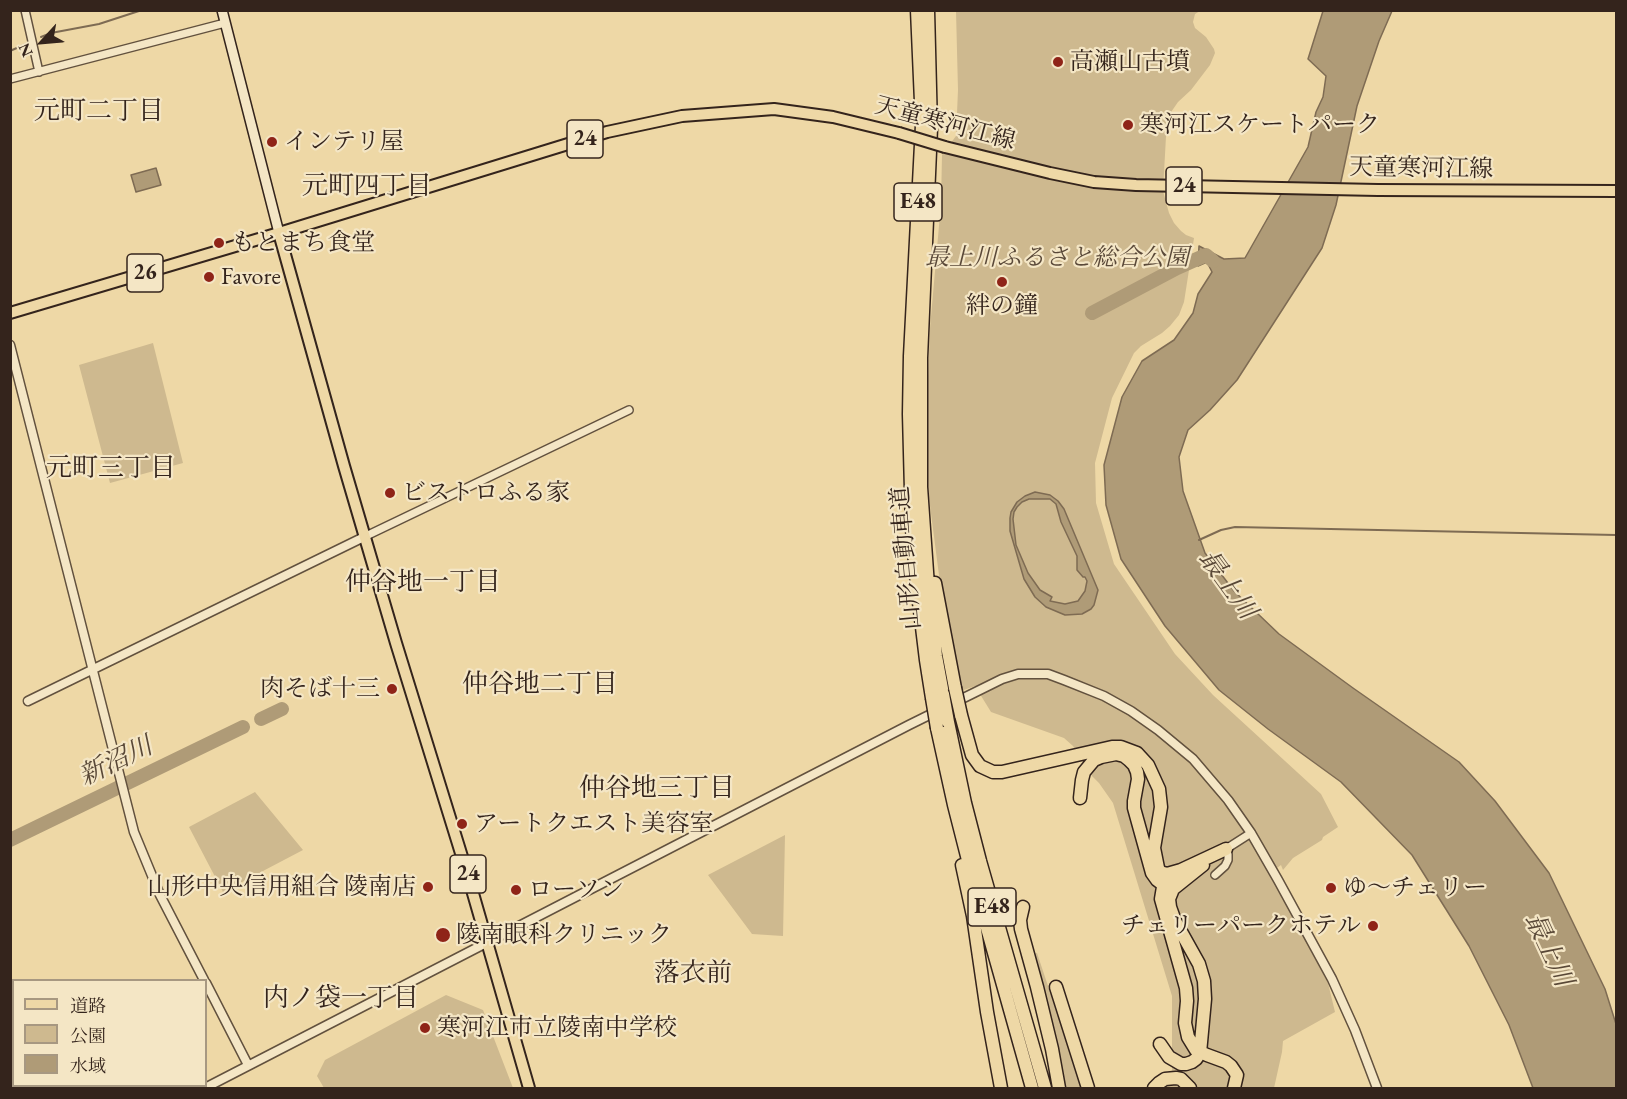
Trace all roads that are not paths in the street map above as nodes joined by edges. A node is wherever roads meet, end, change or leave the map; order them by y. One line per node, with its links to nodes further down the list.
1 (25, 10): 6 (street)
2 (222, 10): 5 (main road)
3 (917, 10): 12 (highway, 山形自動車道 / E48)
4 (928, 10): 12 (highway, 山形自動車道 / E48)
5 (225, 23): 6 (street); 9 (main road)
6 (39, 72): 7 (street)
7 (10, 79)
8 (1617, 191): 9 (main road, 天童寒河江線 / 24, bridge)
9 (279, 233): 10 (main road, 26); 16 (main road, 24)
10 (10, 313)
11 (10, 345): 17 (street)
12 (915, 391): 14 (highway, 山形自動車道 / E48)
13 (629, 410): 16 (street)
14 (914, 411): 15 (highway, 山形自動車道 / E48); 18 (highway, 山形自動車道 / E48)
15 (921, 487): 18 (highway, 山形自動車道 / E48); 25 (highway, bridge)
16 (366, 536): 17 (street); 29 (main road, 24)
17 (93, 670): 19 (street); 30 (street)
18 (937, 696): 20 (highway, 山形自動車道 / E48, bridge)
19 (28, 701)
20 (943, 725): 38 (highway); 39 (highway, 山形自動車道 / E48); 40 (highway, 山形自動車道 / E48)
21 (1080, 798): 27 (highway)
22 (1251, 834): 23 (street); 29 (street); 46 (street)
23 (1226, 849): 24 (highway); 25 (highway); 26 (street)
24 (1197, 869): 27 (highway); 34 (highway)
25 (1181, 870): 27 (highway)
26 (1215, 875)
27 (1165, 884): 34 (highway)
28 (1023, 907): 41 (highway)
29 (487, 941): 35 (street); 37 (main road, 24)
30 (203, 979)
31 (207, 986): 35 (street)
32 (1056, 987): 42 (highway)
33 (1160, 1044): 34 (highway)
34 (1200, 1053): 45 (highway)
35 (248, 1065): 36 (street)
36 (204, 1089)
37 (529, 1089)
38 (1001, 1089)
39 (1032, 1089)
40 (1045, 1089)
41 (1059, 1089)
42 (1089, 1089)
43 (1154, 1089): 44 (highway)
44 (1190, 1089)
45 (1234, 1089)
46 (1377, 1089)

